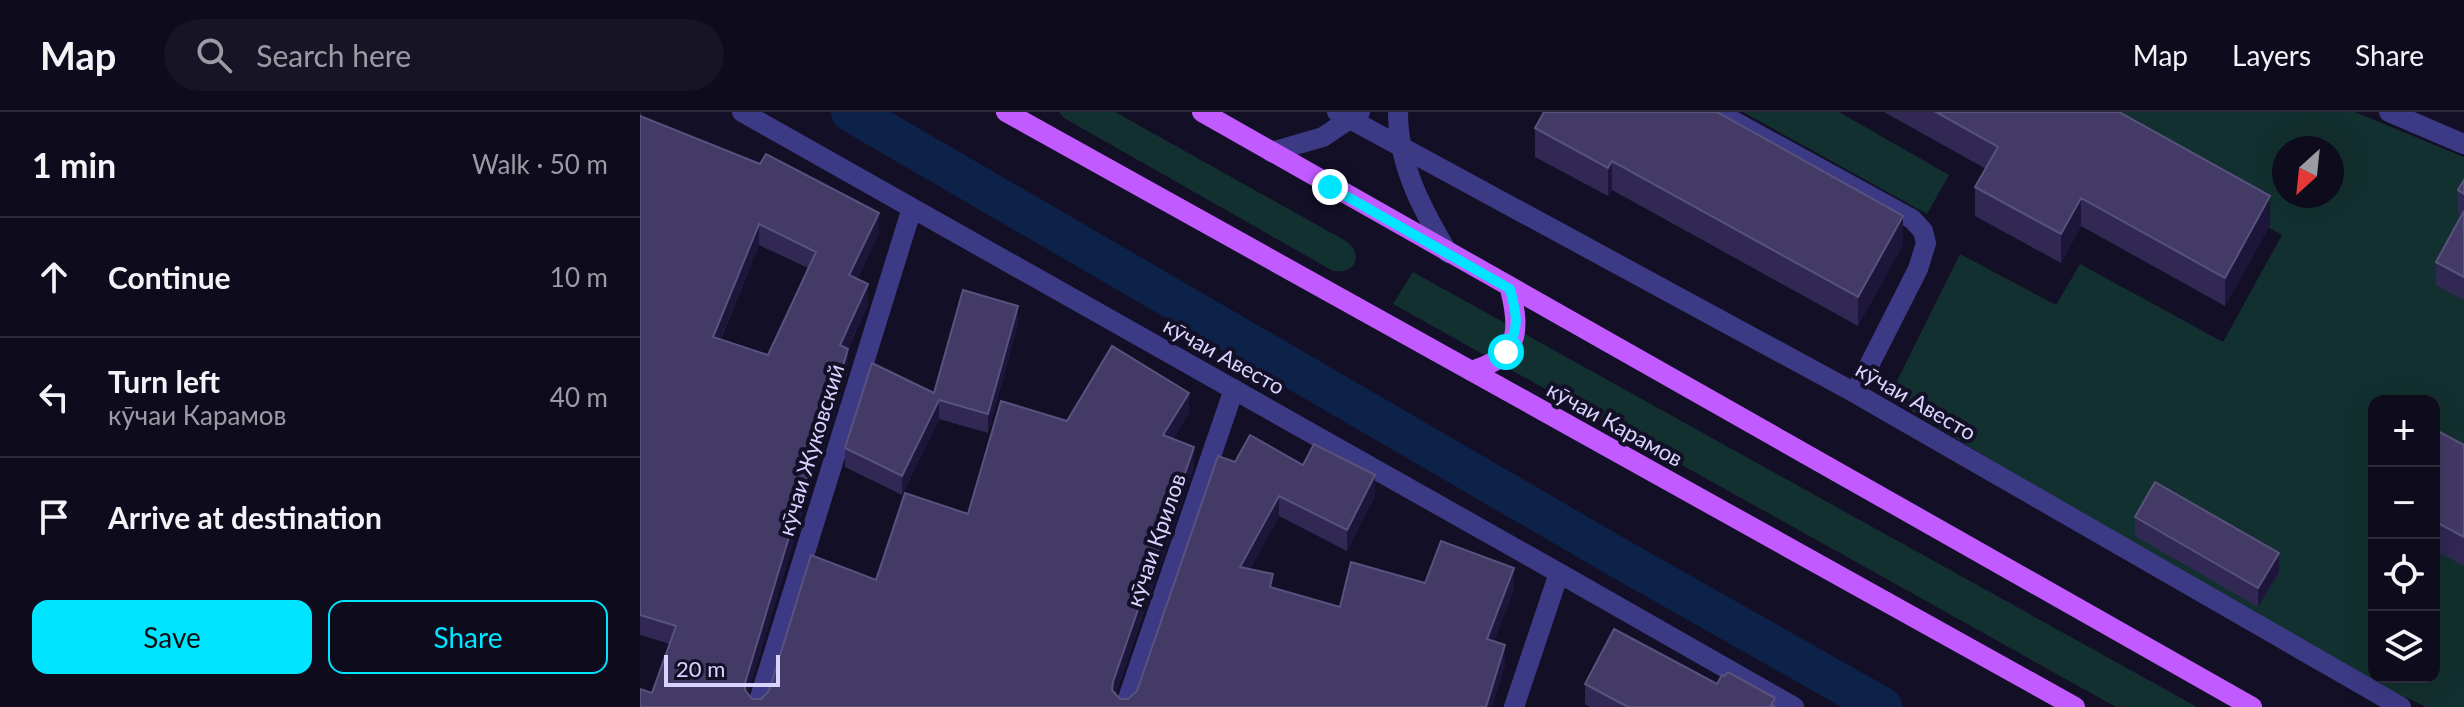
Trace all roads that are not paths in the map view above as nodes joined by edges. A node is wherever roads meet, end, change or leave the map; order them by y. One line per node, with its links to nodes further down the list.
1 (742, 112): 11 (street, кӯчаи Авесто)
2 (1006, 112): 14 (main road, кӯчаи Карамов)
3 (1202, 112): 10 (main road)
4 (1398, 112): 9 (street)
5 (1717, 112): 16 (street)
6 (2400, 114): 8 (street)
7 (1349, 115): 9 (street, кӯчаи Авесто); 10 (street, кӯчаи Авесто)
8 (2464, 144)
9 (1402, 147): 12 (street); 16 (street, кӯчаи Авесто)
10 (1271, 152): 12 (main road)
11 (912, 208): 15 (street, кӯчаи Авесто); 18 (street, кӯчаи Жуковский)
12 (1448, 253): 13 (main road)
13 (1510, 289): 14 (main road); 23 (main road)
14 (1471, 371): 22 (main road, кӯчаи Карамов)
15 (1234, 389): 17 (street, кӯчаи Авесто); 19 (street, кӯчаи Крилов)
16 (1855, 393): 24 (street, кӯчаи Авесто)
17 (1559, 573): 20 (street); 21 (street, кӯчаи Авесто)
18 (757, 707)
19 (1125, 707)
20 (1514, 707)
21 (1794, 707)
22 (2075, 707)
23 (2252, 707)
24 (2401, 707)

